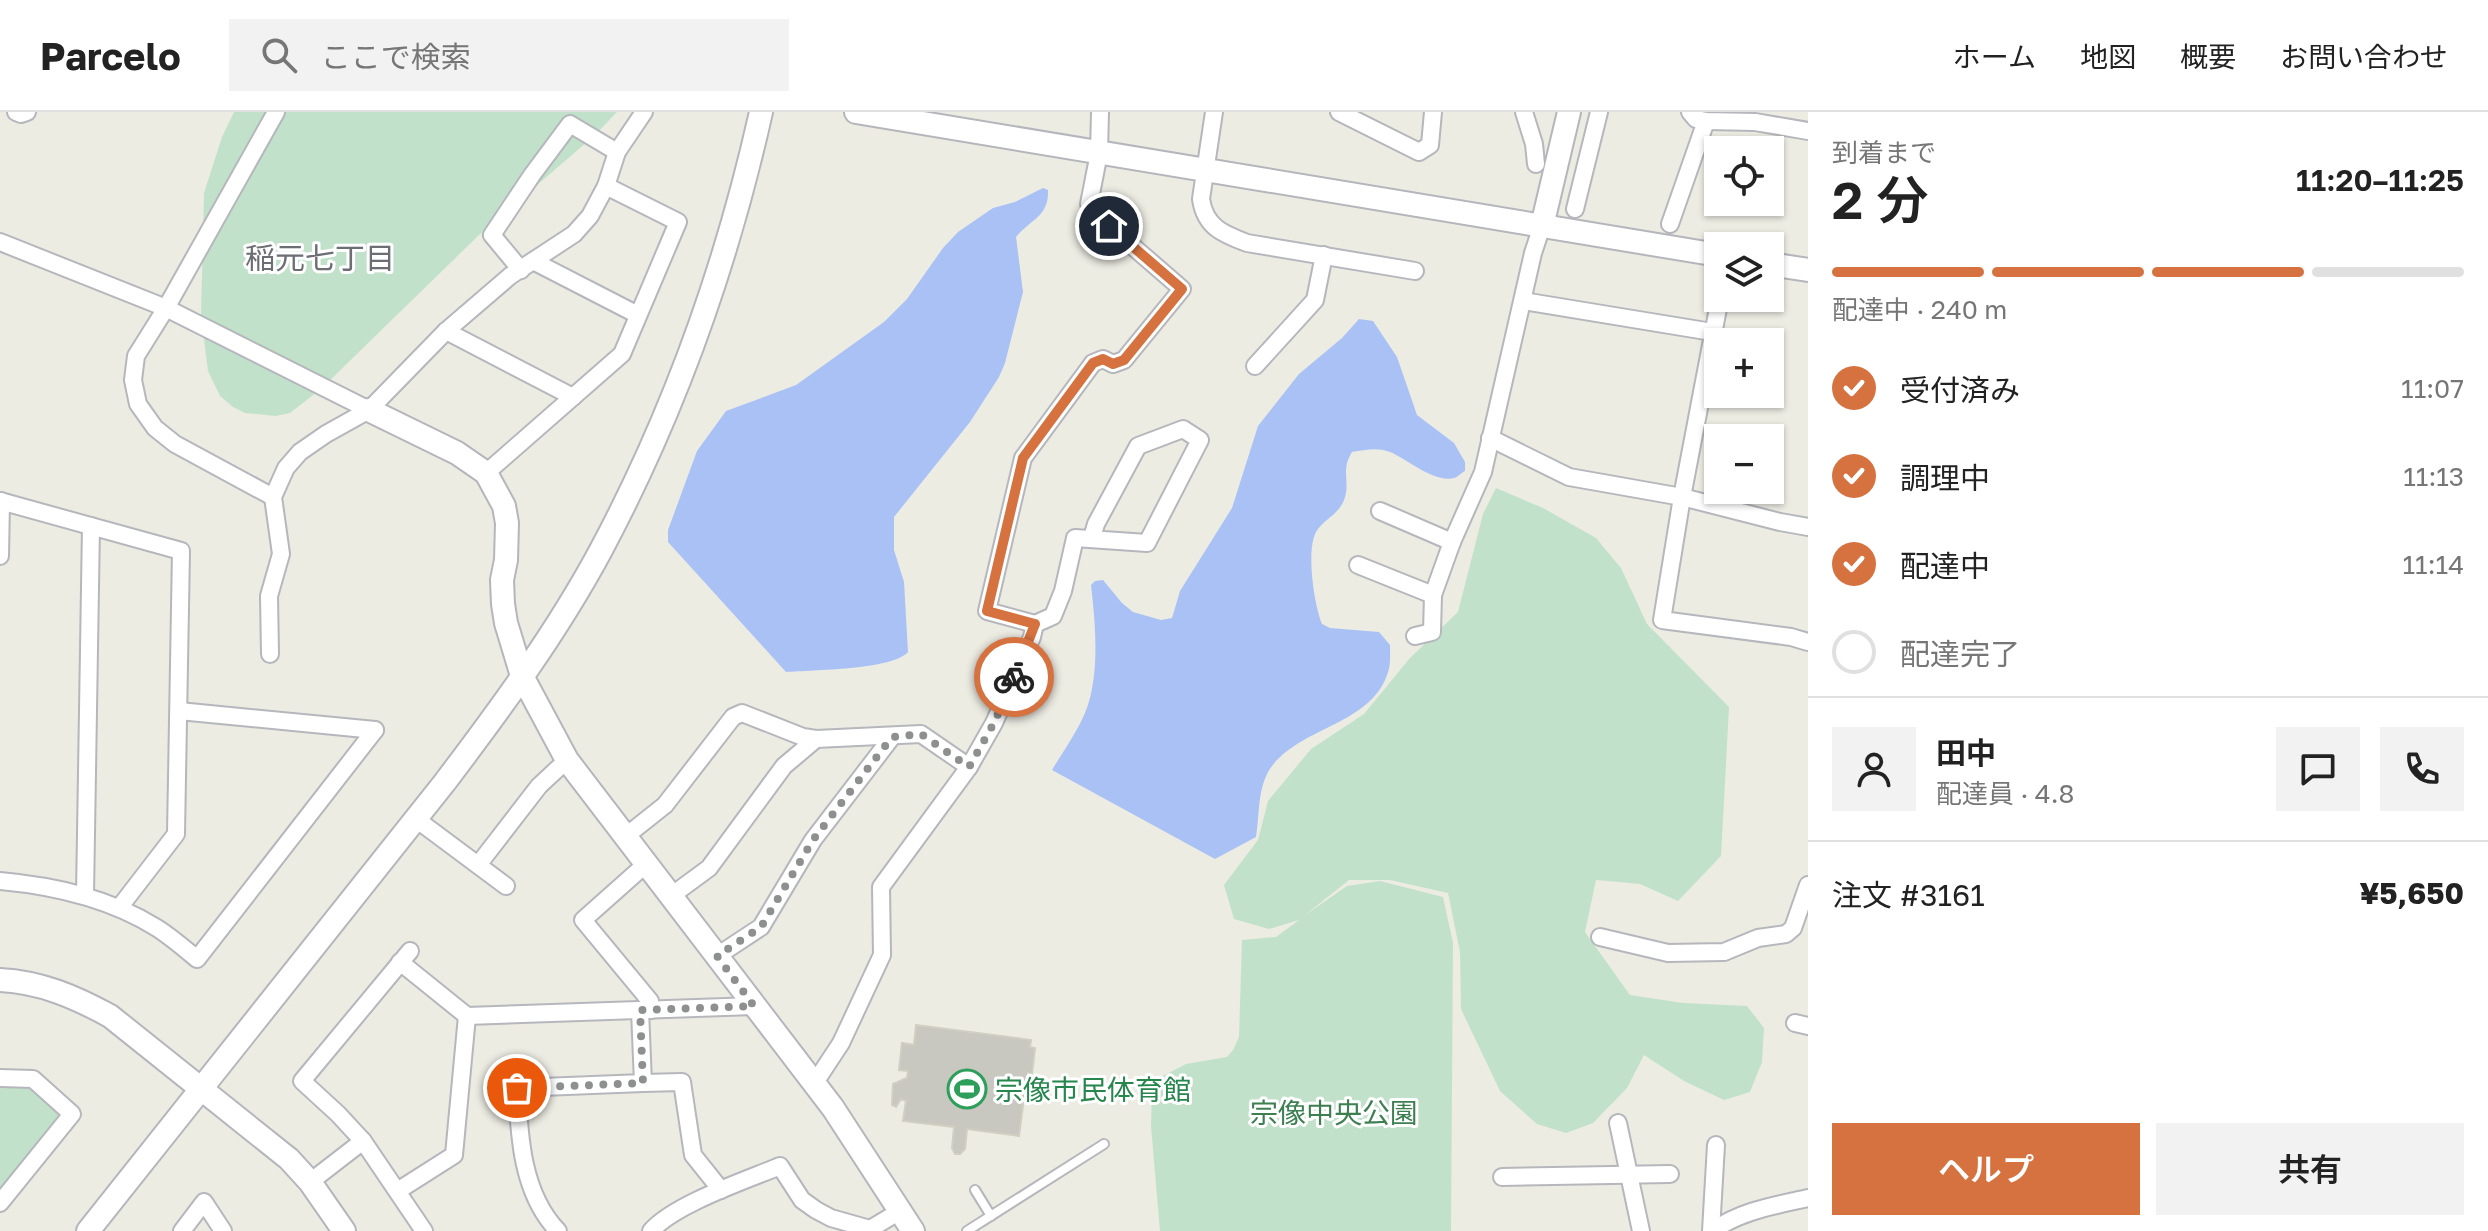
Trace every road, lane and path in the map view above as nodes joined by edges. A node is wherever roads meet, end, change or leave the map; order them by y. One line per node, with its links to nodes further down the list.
1 (16, 112): 2 (street)
2 (27, 112)
3 (276, 112): 34 (street)
4 (644, 112): 18 (street)
5 (761, 112): 59 (street)
6 (856, 112): 19 (street)
7 (1100, 112): 19 (street)
8 (1214, 112): 21 (street)
9 (1339, 112): 10 (street)
10 (1433, 112)
11 (1524, 112): 20 (street)
12 (1569, 112): 25 (street)
13 (1599, 112): 23 (street)
14 (1690, 112): 16 (street)
15 (1761, 118): 16 (street); 17 (street)
16 (1706, 121): 24 (street)
17 (1808, 131)
18 (617, 152): 22 (street); 29 (street)
19 (1099, 153): 21 (street); 55 (street)
20 (1536, 164)
21 (1204, 170): 25 (street); 28 (street)
22 (606, 186): 29 (street); 35 (street)
23 (1575, 209)
24 (1670, 224)
25 (1542, 226): 27 (street); 33 (street)
26 (0, 242): 34 (street)
27 (1704, 253)
28 (1324, 255): 32 (street); 38 (street)
29 (527, 265): 35 (street); 36 (street)
30 (1784, 266): 31 (street)
31 (1808, 270)
32 (1415, 271)
33 (1523, 301): 37 (street); 42 (street)
34 (166, 308): 41 (street); 44 (street)
35 (638, 315): 40 (street)
36 (446, 331): 40 (street); 41 (street)
37 (1704, 331)
38 (1255, 366)
39 (1704, 376): 45 (street)
40 (573, 397): 43 (street)
41 (369, 410): 43 (street); 44 (street)
42 (1490, 438): 45 (street); 51 (street)
43 (486, 473): 59 (street)
44 (273, 497): 58 (street)
45 (1682, 497): 49 (street); 57 (street)
46 (0, 501): 48 (street); 52 (street)
47 (1380, 511): 51 (street)
48 (91, 526): 60 (street); 72 (street)
49 (1808, 527)
50 (1092, 538): 50 (street); 55 (street)
51 (1452, 542): 54 (street)
52 (0, 556)
53 (1358, 565): 54 (street)
54 (1433, 595): 56 (street)
55 (1035, 624): 64 (street)
56 (1415, 636)
57 (1808, 642)
58 (270, 654)
59 (522, 676): 63 (street); 65 (street)
60 (179, 711): 74 (street); 74 (street)
61 (892, 737): 62 (street); 64 (street); 76 (street)
62 (816, 739): 66 (street); 73 (street)
63 (567, 760): 66 (street); 68 (street)
64 (969, 767): 83 (street)
65 (416, 819): 68 (street); 84 (street)
66 (626, 836): 67 (street)
67 (646, 864): 73 (street); 79 (street)
68 (478, 865): 71 (street)
69 (0, 881): 72 (street)
70 (1808, 885): 75 (street)
71 (506, 886)
72 (85, 895): 74 (street)
73 (671, 896): 76 (street)
74 (119, 908)
75 (1600, 937)
76 (717, 956): 78 (street)
77 (0, 980): 84 (street)
78 (754, 1006): 79 (street); 83 (street)
79 (646, 1010): 80 (street); 82 (street)
80 (467, 1016): 86 (street); 93 (street)
81 (0, 1078): 97 (street)
82 (643, 1083): 94 (street); 105 (street)
83 (814, 1084): 98 (street)
84 (202, 1088): 92 (street); 100 (street)
85 (1618, 1123): 90 (street)
86 (363, 1141): 92 (street); 93 (street)
87 (1104, 1144): 99 (lane)
88 (1716, 1145): 110 (street)
89 (1670, 1174): 90 (street)
90 (1629, 1176): 91 (street); 109 (street)
91 (1502, 1177)
92 (310, 1182): 103 (street)
93 (399, 1190): 104 (street)
94 (721, 1190): 98 (street); 106 (street)
95 (975, 1190): 99 (lane)
96 (1808, 1198): 110 (street)
97 (0, 1203)
98 (900, 1211): 107 (street)
99 (991, 1216): 108 (lane)
100 (88, 1231)
101 (182, 1231): 102 (street)
102 (223, 1231)
103 (344, 1231)
104 (424, 1231)
105 (558, 1231)
106 (651, 1231)
107 (913, 1231)
108 (967, 1231)
109 (1641, 1231)
110 (1712, 1231)

